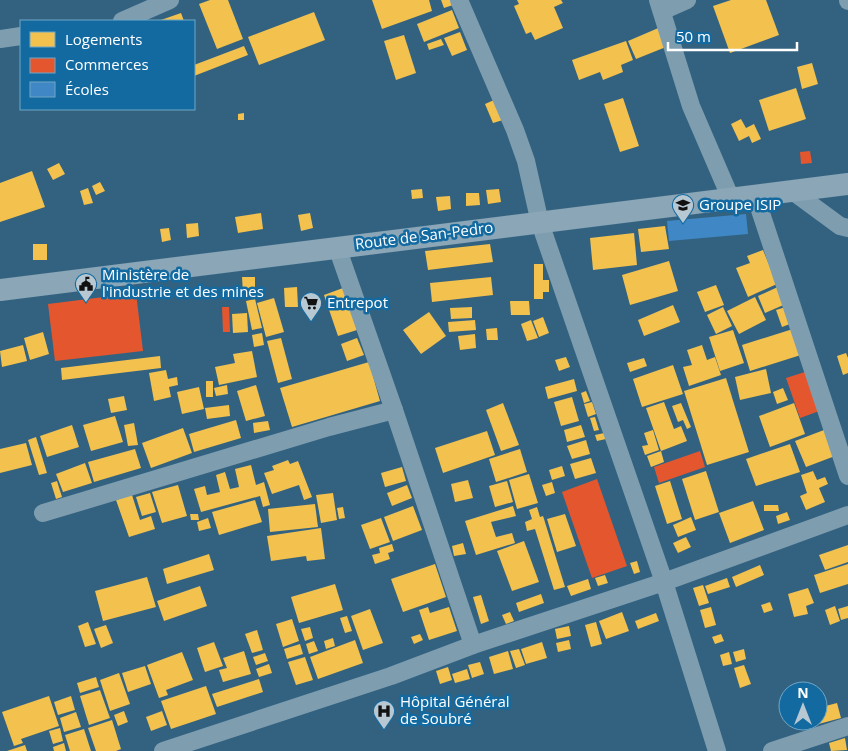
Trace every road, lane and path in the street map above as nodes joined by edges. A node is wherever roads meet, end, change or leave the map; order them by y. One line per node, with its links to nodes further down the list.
1 (170, 0): 5 (street)
2 (459, 0): 12 (street)
3 (688, 0): 4 (street)
4 (660, 6): 11 (street)
5 (124, 20)
6 (20, 36): 7 (street)
7 (0, 39)
8 (848, 184): 9 (main road, Route de San-Pedro)
9 (791, 190): 10 (main road, Route de San-Pedro); 13 (street)
10 (755, 195): 11 (main road, Route de San-Pedro); 17 (street)
11 (731, 199): 12 (main road, Route de San-Pedro)
12 (540, 222): 14 (main road, Route de San-Pedro); 20 (street)
13 (848, 228)
14 (337, 247): 15 (main road, Route de San-Pedro); 16 (street)
15 (0, 290)
16 (394, 410): 18 (street); 21 (street)
17 (848, 476)
18 (43, 513)
19 (848, 515): 20 (street)
20 (664, 582): 21 (street); 24 (street)
21 (473, 645): 23 (street)
22 (848, 726): 25 (street)
23 (163, 751)
24 (717, 751)
25 (772, 751)

